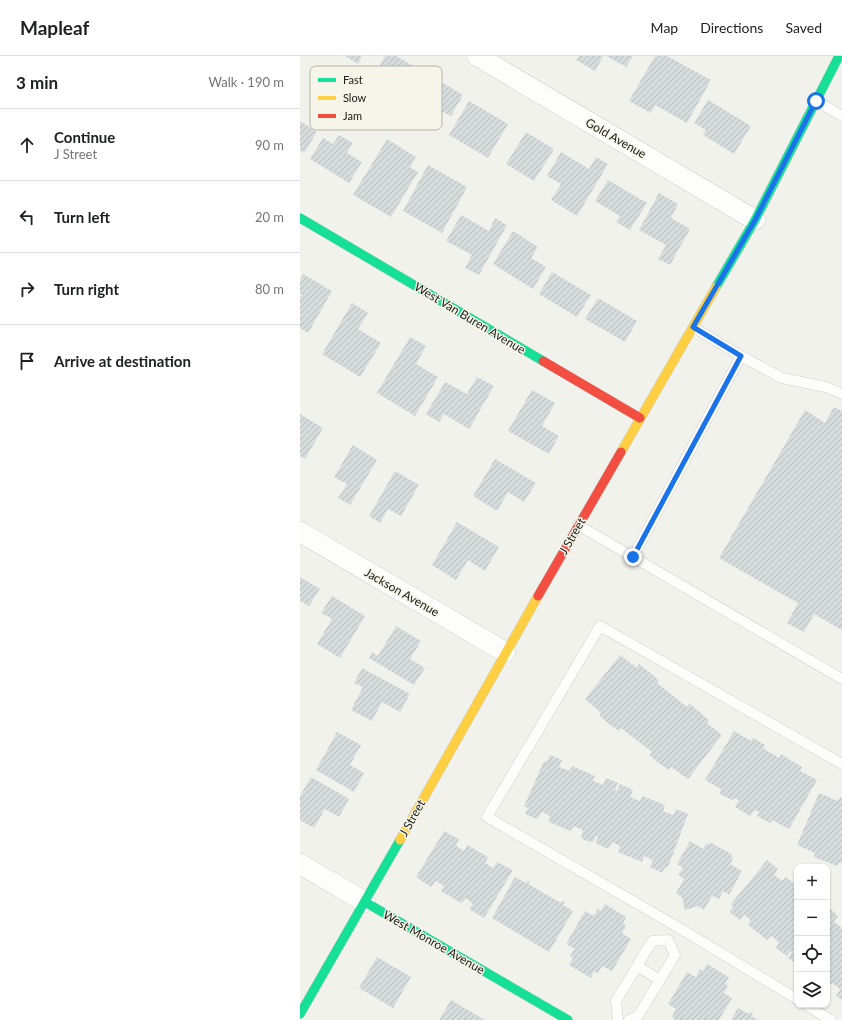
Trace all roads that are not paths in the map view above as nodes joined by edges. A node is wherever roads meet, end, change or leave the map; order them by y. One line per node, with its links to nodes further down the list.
1 (477, 56): 6 (street, Gold Avenue)
2 (839, 56): 3 (street, J Street)
3 (816, 101): 4 (lane); 6 (street, J Street)
4 (842, 116)
5 (300, 218): 10 (street, West Van Buren Avenue)
6 (755, 220): 7 (street, J Street)
7 (693, 327): 8 (lane); 10 (street, J Street)
8 (741, 356): 9 (lane); 13 (lane)
9 (842, 394)
10 (640, 418): 11 (street, J Street)
11 (578, 525): 13 (lane); 14 (street, J Street)
12 (300, 532): 14 (street, Jackson Avenue)
13 (633, 557): 15 (lane)
14 (505, 652): 18 (street, J Street)
15 (842, 679)
16 (842, 764): 19 (lane)
17 (300, 864): 18 (street, West Monroe Avenue)
18 (365, 902): 25 (street, J Street); 26 (street, West Monroe Avenue)
19 (676, 926): 20 (lane); 23 (lane)
20 (668, 940): 21 (lane); 22 (lane)
21 (637, 966): 22 (lane); 27 (lane)
22 (660, 980): 28 (lane)
23 (794, 997)
24 (811, 1008): 29 (lane)
25 (300, 1014)
26 (568, 1020)
27 (618, 1020)
28 (629, 1020)
29 (831, 1020)

